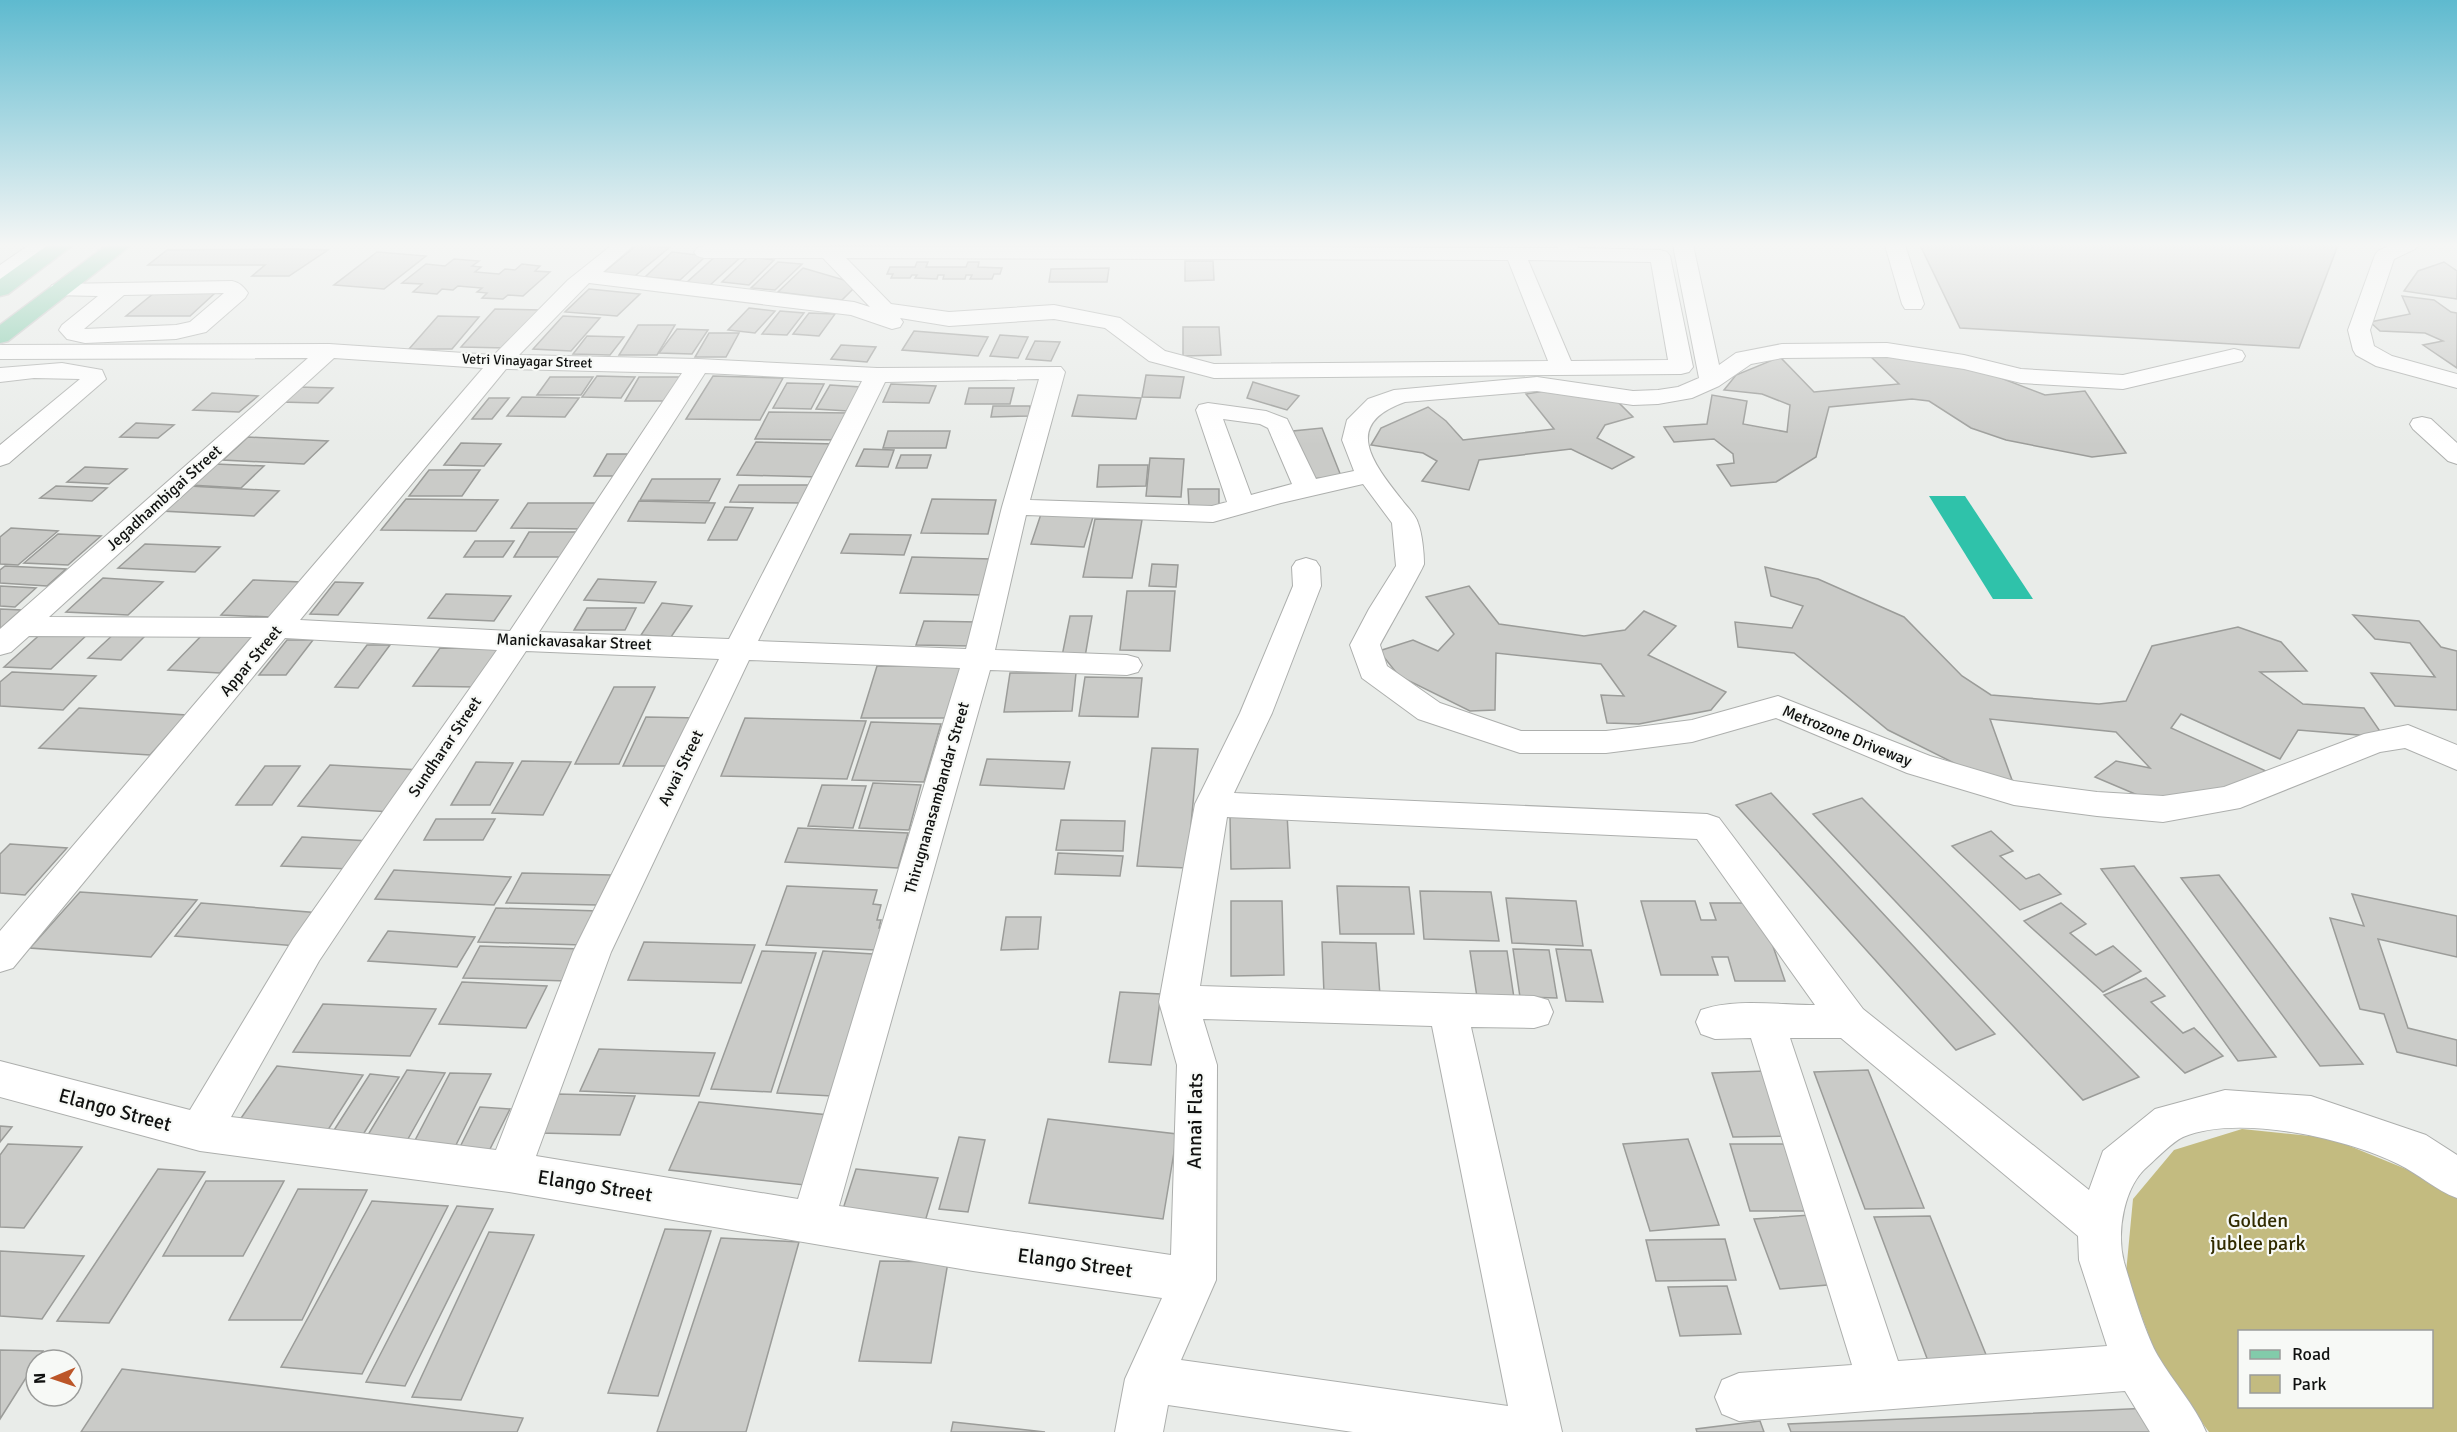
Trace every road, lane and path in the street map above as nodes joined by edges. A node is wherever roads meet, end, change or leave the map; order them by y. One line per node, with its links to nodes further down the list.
1 (32, 312): 13 (main road)
2 (92, 312): 12 (street)
3 (215, 312): 12 (street)
4 (550, 312): 19 (street, Appar Street)
5 (862, 312): 11 (street)
6 (902, 312): 21 (street)
7 (1539, 312): 21 (street)
8 (1670, 312): 21 (street)
9 (1697, 312): 25 (street)
10 (2365, 312): 26 (street)
11 (1034, 328)
12 (154, 333): 14 (street)
13 (0, 336)
14 (131, 351): 15 (street, Vetri Vinayagar Street); 17 (street, Vetri Vinayagar Street)
15 (329, 351): 19 (street, Vetri Vinayagar Street); 36 (street, Jegadhambigai Street)
16 (0, 352): 17 (street, Vetri Vinayagar Street)
17 (40, 352): 23 (street)
18 (2234, 356): 25 (street, Metrozone Driveway)
19 (500, 362): 20 (street, Vetri Vinayagar Street); 35 (street, Appar Street)
20 (698, 366): 24 (street, Vetri Vinayagar Street); 37 (street, Sundharar Street)
21 (1562, 367)
22 (1053, 372): 24 (street, Vetri Vinayagar Street); 32 (street, Thirugnanasambandar Street)
23 (7, 374): 29 (street)
24 (877, 375): 38 (street, Avvai Street)
25 (1711, 381): 30 (street, Metrozone Driveway)
26 (2457, 381)
27 (2422, 424): 28 (street)
28 (2457, 456)
29 (0, 458)
30 (1370, 475): 31 (street); 41 (street, Metrozone Driveway)
31 (1307, 489): 33 (street); 33 (street)
32 (1015, 507): 33 (street); 39 (street, Thirugnanasambandar Street)
33 (1242, 507)
34 (1306, 567): 42 (street, Annai Flats)
35 (279, 628): 36 (street, Manickavasakar Street); 37 (street, Manickavasakar Street); 43 (street, Appar Street)
36 (10, 636)
37 (518, 640): 38 (street, Manickavasakar Street); 51 (street, Sundharar Street)
38 (739, 649): 39 (street, Manickavasakar Street); 52 (street, Avvai Street)
39 (978, 660): 40 (street, Manickavasakar Street); 54 (street, Thirugnanasambandar Street)
40 (1127, 665)
41 (2457, 758)
42 (1212, 804): 44 (street, Annai Flats); 48 (street)
43 (0, 957)
44 (1178, 1002): 45 (street); 56 (street, Annai Flats)
45 (1448, 1010): 46 (street); 63 (street)
46 (1534, 1012)
47 (1764, 1020): 48 (street); 49 (street); 59 (street)
48 (1849, 1021): 55 (street)
49 (1715, 1022)
50 (0, 1079): 51 (street, Elango Street)
51 (200, 1132): 52 (street, Elango Street)
52 (509, 1172): 54 (street, Elango Street)
53 (2457, 1178): 55 (street)
54 (813, 1222): 56 (street, Elango Street)
55 (2099, 1226): 57 (street)
56 (1193, 1280): 58 (street, Annai Flats)
57 (2137, 1367): 59 (street); 64 (street)
58 (1149, 1379): 61 (street, Annai Flats); 62 (street)
59 (1882, 1385): 60 (street)
60 (1739, 1397)
61 (1138, 1432)
62 (1523, 1432)
63 (1538, 1432)
64 (2182, 1432)

